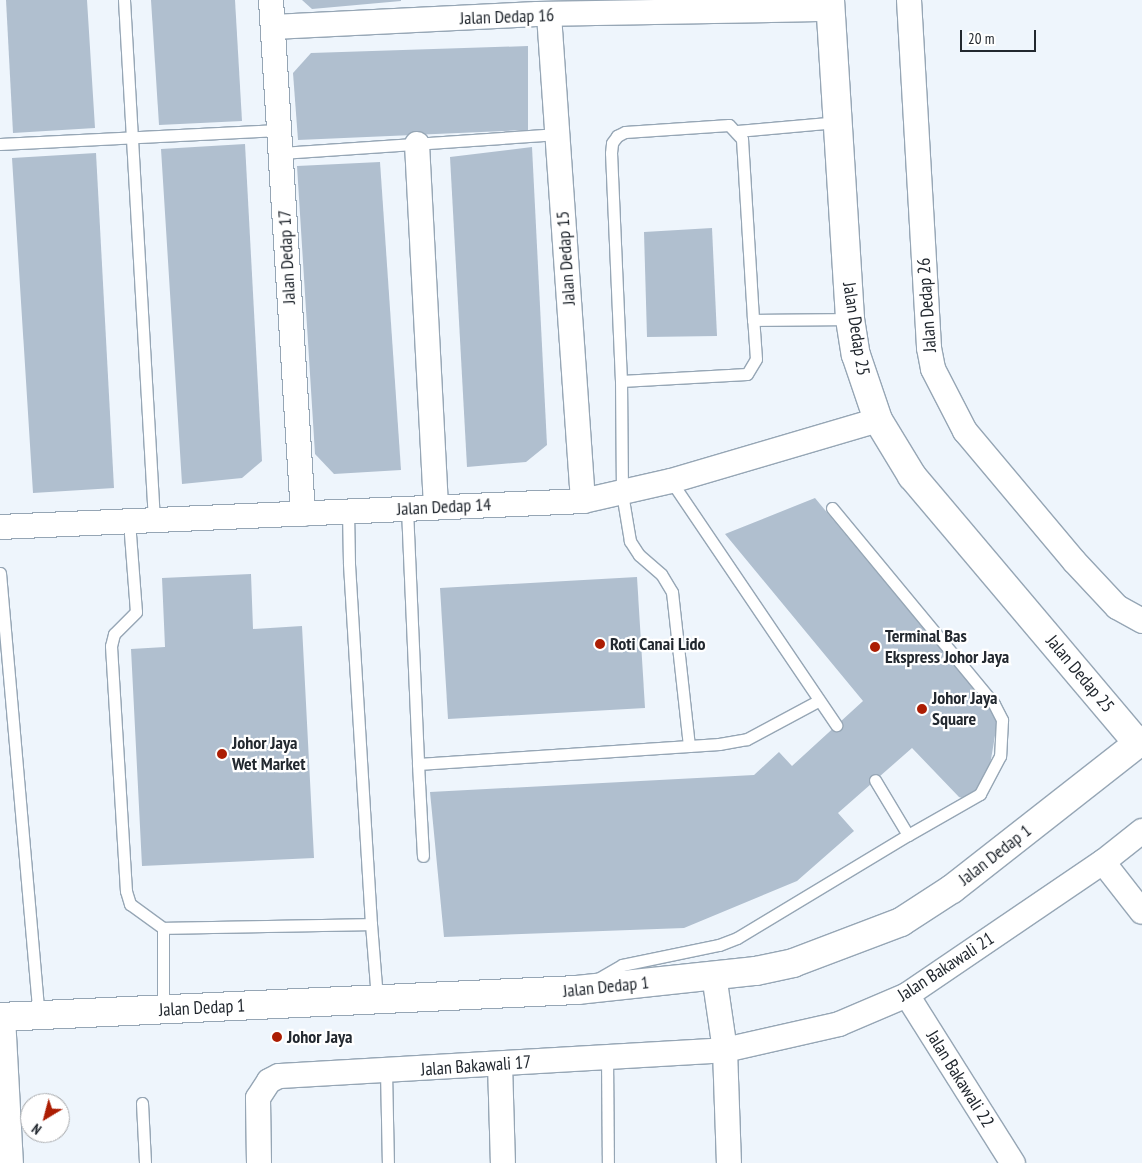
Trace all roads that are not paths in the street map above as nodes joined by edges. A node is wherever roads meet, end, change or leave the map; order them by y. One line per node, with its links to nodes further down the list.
1 (124, 0): 11 (lane)
2 (271, 0): 6 (street, Jalan Dedap 17)
3 (909, 0): 31 (street, Jalan Dedap 26)
4 (830, 4): 5 (street, Jalan Dedap 16); 7 (main road, Jalan Dedap 25)
5 (541, 10): 6 (street, Jalan Dedap 16); 10 (street, Jalan Dedap 15)
6 (273, 27): 8 (street, Jalan Dedap 17)
7 (838, 122): 9 (lane); 15 (main road, Jalan Dedap 25)
8 (279, 130): 11 (lane); 14 (street, Jalan Dedap 17)
9 (737, 131): 16 (lane); 17 (lane)
10 (558, 134): 13 (lane); 21 (street, Jalan Dedap 15)
11 (132, 137): 12 (lane); 27 (lane)
12 (0, 144)
13 (417, 144): 14 (lane); 22 (street)
14 (281, 153): 26 (street, Jalan Dedap 17)
15 (850, 319): 16 (lane); 18 (main road, Jalan Dedap 25)
16 (753, 320): 17 (lane)
17 (621, 381): 20 (lane)
18 (878, 420): 19 (street, Jalan Dedap 14); 34 (main road, Jalan Dedap 25)
19 (671, 481): 20 (street, Jalan Dedap 14); 32 (lane)
20 (622, 493): 21 (street, Jalan Dedap 14); 35 (lane)
21 (583, 501): 22 (street, Jalan Dedap 14)
22 (436, 508): 24 (street, Jalan Dedap 14)
23 (832, 508): 39 (lane)
24 (407, 509): 25 (street, Jalan Dedap 14); 36 (lane)
25 (348, 512): 26 (street, Jalan Dedap 14); 43 (lane)
26 (303, 514): 27 (street, Jalan Dedap 14)
27 (154, 520): 28 (street, Jalan Dedap 14)
28 (129, 521): 29 (street, Jalan Dedap 14); 44 (lane)
29 (0, 527)
30 (0, 572): 50 (lane)
31 (1142, 621)
32 (818, 701): 33 (lane); 35 (lane)
33 (836, 726)
34 (1140, 741): 45 (main road, Jalan Dedap 1)
35 (689, 746): 36 (lane)
36 (418, 764): 40 (lane)
37 (876, 780): 39 (lane)
38 (1142, 831): 41 (street, Jalan Bakawali 21)
39 (908, 835): 46 (lane)
40 (423, 856)
41 (1103, 862): 42 (street); 47 (street, Jalan Bakawali 21)
42 (1142, 912)
43 (371, 924): 44 (lane); 48 (lane)
44 (163, 928): 49 (lane)
45 (714, 975): 46 (main road, Jalan Dedap 1); 52 (street)
46 (577, 990): 48 (main road, Jalan Dedap 1)
47 (907, 995): 52 (street, Jalan Bakawali 21); 64 (street, Jalan Bakawali 22)
48 (378, 1000): 49 (main road, Jalan Dedap 1)
49 (164, 1010): 50 (main road, Jalan Dedap 1)
50 (39, 1015): 51 (main road, Jalan Dedap 1)
51 (1, 1017): 57 (street)
52 (725, 1050): 53 (street, Jalan Bakawali 17); 63 (street)
53 (607, 1057): 54 (street, Jalan Bakawali 17); 62 (lane)
54 (500, 1064): 55 (street, Jalan Bakawali 17); 61 (street)
55 (386, 1072): 59 (street, Jalan Bakawali 17); 60 (lane)
56 (142, 1103): 58 (lane)
57 (11, 1163)
58 (145, 1163)
59 (259, 1163)
60 (388, 1163)
61 (503, 1163)
62 (608, 1163)
63 (729, 1163)
64 (1013, 1163)

